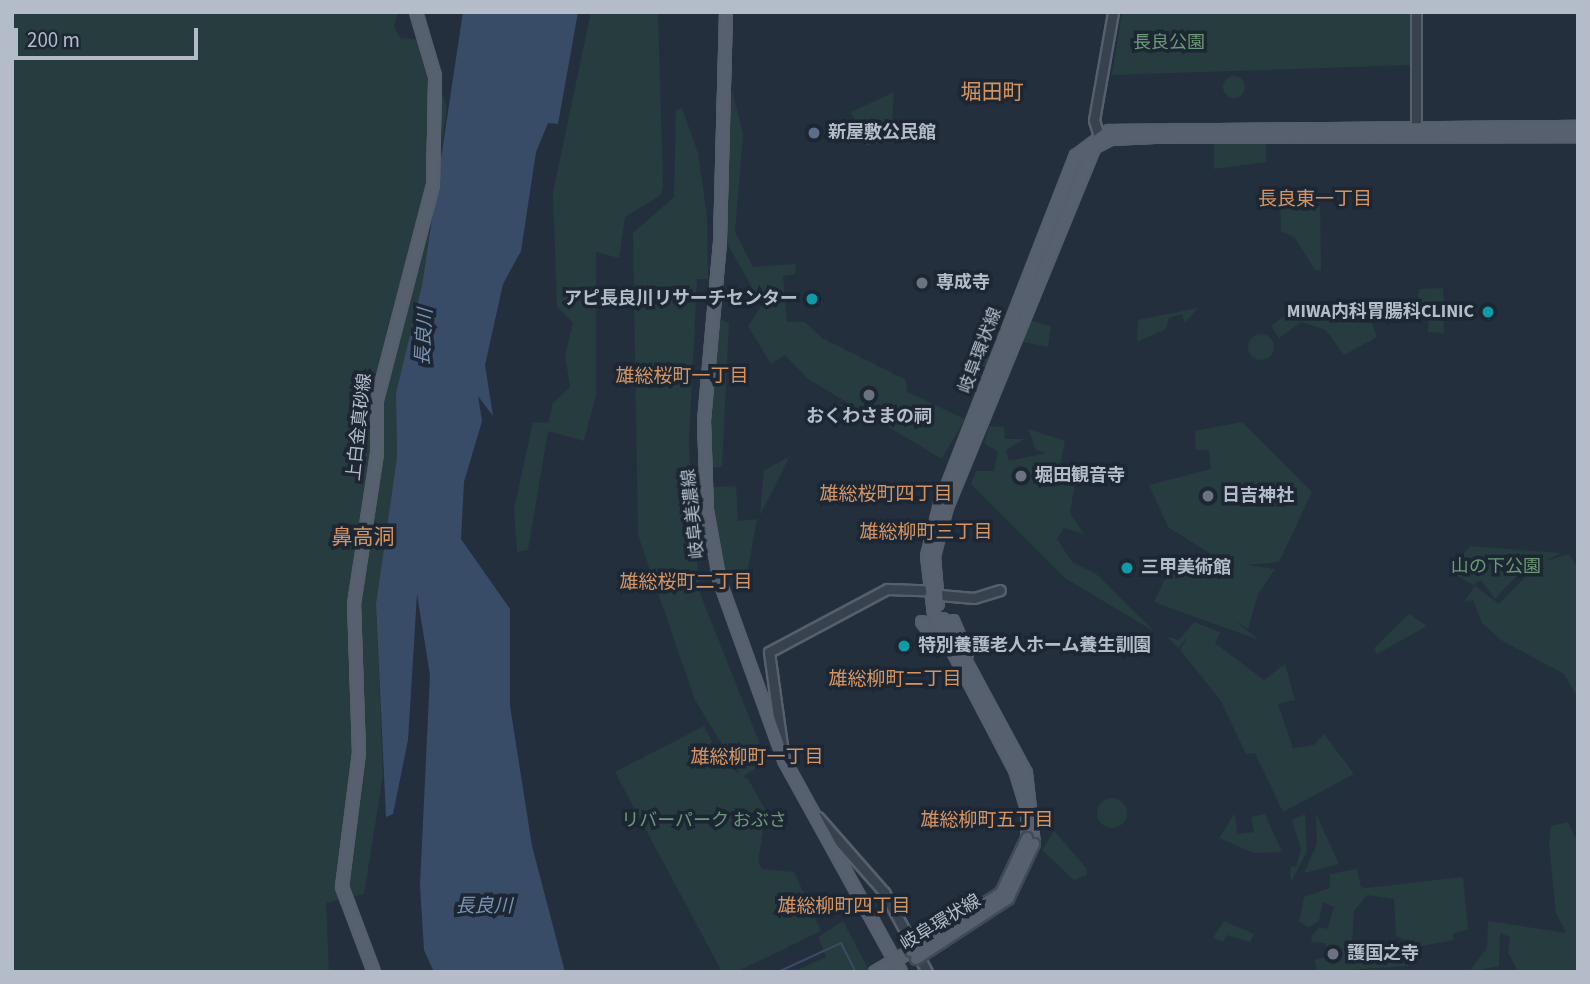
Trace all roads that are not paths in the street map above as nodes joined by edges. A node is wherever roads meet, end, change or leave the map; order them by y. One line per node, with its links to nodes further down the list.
1 (416, 12): 18 (main road, 上白金真砂線)
2 (726, 12): 14 (main road, 岐阜美濃線)
3 (1113, 12): 8 (street)
4 (1416, 12): 6 (street)
5 (1578, 127): 6 (main road)
6 (1416, 132): 7 (main road); 8 (main road)
7 (1578, 136)
8 (1099, 139): 15 (main road, 岐阜環状線)
9 (923, 590): 14 (street)
10 (1000, 590): 11 (street)
11 (940, 595)
12 (953, 621): 15 (main road)
13 (922, 622): 15 (main road)
14 (784, 760): 16 (main road, 岐阜美濃線)
15 (1021, 773): 17 (main road, 岐阜環状線, bridge)
16 (811, 812): 17 (main road, 岐阜美濃線); 19 (street)
17 (891, 969)
18 (374, 972)
19 (927, 972)

